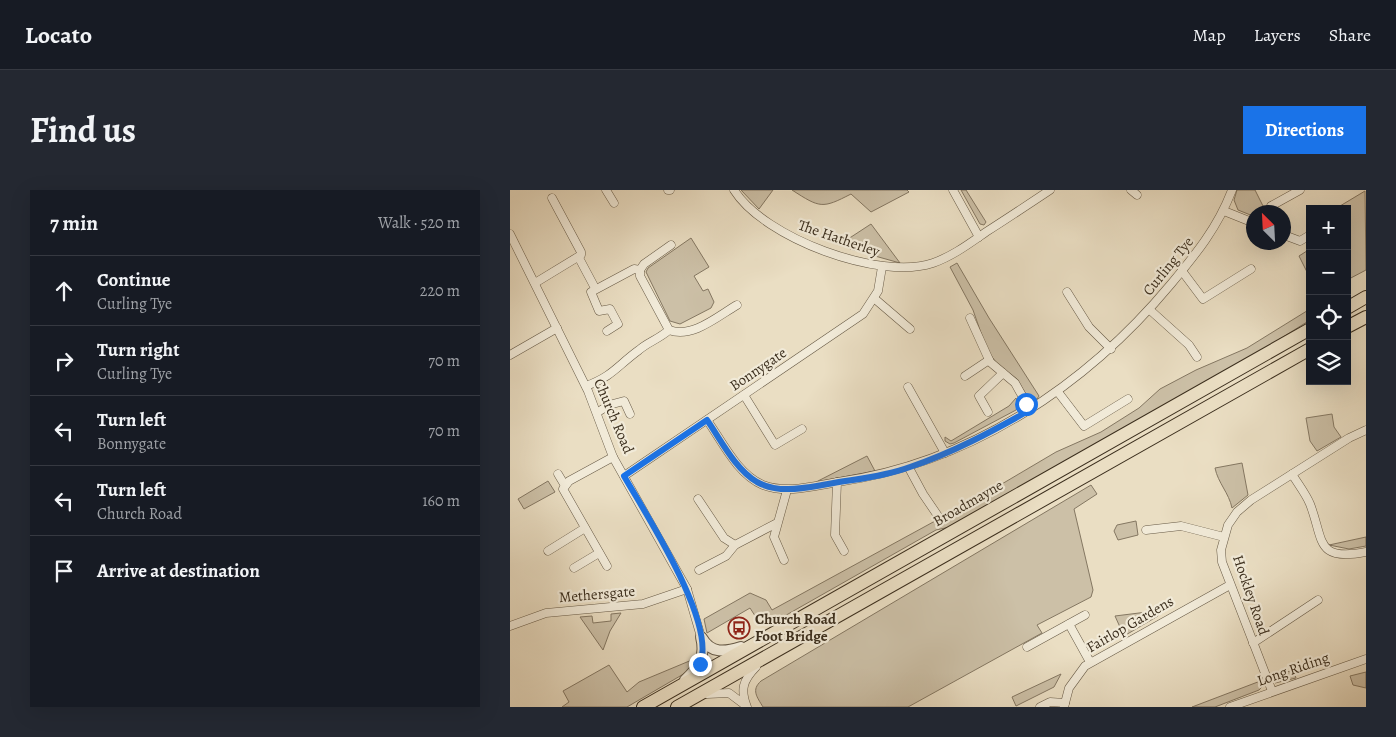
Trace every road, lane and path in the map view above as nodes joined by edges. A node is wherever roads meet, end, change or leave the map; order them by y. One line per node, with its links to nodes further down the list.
1 (606, 190): 8 (street)
2 (734, 190): 18 (street, The Hatherley)
3 (953, 190): 13 (street)
4 (1232, 190): 10 (street, Curling Tye)
5 (1300, 190): 9 (street)
6 (1046, 191): 13 (street, The Hatherley)
7 (552, 198): 17 (street)
8 (614, 203)
9 (1273, 205)
10 (1224, 211): 11 (street); 21 (street, Curling Tye)
11 (1246, 220)
12 (510, 234): 22 (street, Church Road)
13 (979, 237): 18 (street, The Hatherley)
14 (1291, 237): 15 (street)
15 (1306, 237)
16 (671, 245): 20 (street)
17 (578, 258): 22 (street); 23 (street)
18 (882, 267): 26 (street, Bonnygate)
19 (1251, 269): 21 (street)
20 (640, 270): 23 (street); 35 (street)
21 (1182, 271): 29 (street, Curling Tye)
22 (535, 283): 33 (street, Church Road)
23 (595, 288): 36 (street)
24 (1066, 292): 38 (street)
25 (1366, 297): 28 (main road)
26 (874, 299): 34 (street); 48 (street, Bonnygate)
27 (737, 305): 35 (street)
28 (1351, 306)
29 (1150, 310): 38 (street, Curling Tye); 41 (street)
30 (1366, 317): 32 (main road)
31 (970, 318): 42 (street)
32 (1351, 326)
33 (557, 328): 40 (street); 45 (street, Church Road)
34 (910, 329)
35 (669, 330): 45 (street)
36 (607, 331)
37 (1306, 331): 89 (main road, Broadmayne)
38 (1111, 349): 47 (street, Curling Tye)
39 (1306, 351): 91 (main road)
40 (510, 354)
41 (1196, 357)
42 (989, 360): 43 (street); 44 (street)
43 (1004, 373): 50 (street); 52 (street)
44 (965, 376)
45 (586, 386): 51 (street, Church Road)
46 (908, 387): 57 (street)
47 (1058, 392): 49 (street); 50 (street, Curling Tye)
48 (744, 395): 54 (street, Bonnygate); 55 (street)
49 (1128, 399)
50 (1030, 410): 57 (street, Curling Tye)
51 (598, 412): 53 (street); 58 (street, Church Road)
52 (988, 412)
53 (630, 414)
54 (707, 420): 62 (street, Bonnygate); 65 (street, Curling Tye)
55 (802, 429)
56 (1366, 430): 61 (street, Hockley Road)
57 (945, 453): 59 (street, Curling Tye)
58 (614, 456): 62 (street, Church Road); 64 (street)
59 (909, 468): 63 (street, Curling Tye); 67 (street)
60 (558, 474): 64 (street)
61 (1292, 474): 71 (street, Hockley Road); 75 (street)
62 (624, 476): 82 (street, Church Road)
63 (837, 482): 65 (street, Curling Tye); 74 (street)
64 (564, 484): 69 (street)
65 (787, 490): 68 (street)
66 (698, 499): 72 (street)
67 (938, 516)
68 (777, 523): 72 (street); 77 (street)
69 (585, 528): 73 (street); 76 (street)
70 (1146, 530): 71 (street)
71 (1224, 537): 81 (street, Hockley Road)
72 (735, 545): 80 (street)
73 (548, 551)
74 (844, 551)
75 (1366, 552)
76 (600, 553): 78 (street); 79 (street)
77 (784, 560)
78 (607, 566)
79 (574, 568)
80 (699, 570)
81 (1230, 585): 88 (street, Hockley Road); 93 (street, Fairlop Gardens)
82 (688, 589): 86 (street, Methersgate); 87 (street, Church Road)
83 (1318, 600): 88 (street)
84 (1085, 615): 85 (street)
85 (1068, 624): 90 (street); 93 (street)
86 (510, 626)
87 (701, 638): 89 (street); 94 (street, Church Road)
88 (1253, 643): 95 (street, Hockley Road)
89 (753, 644): 94 (main road, Broadmayne)
90 (1027, 647)
91 (775, 651): 96 (main road); 99 (street)
92 (1366, 660): 95 (street, Long Riding)
93 (1090, 662): 97 (street, Fairlop Gardens)
94 (673, 690): 98 (main road, Broadmayne)
95 (1272, 691): 101 (street, Long Riding)
96 (680, 705): 99 (street)
97 (1064, 705): 100 (street)
98 (643, 707)
99 (747, 707)
100 (1040, 707)
101 (1230, 707)

